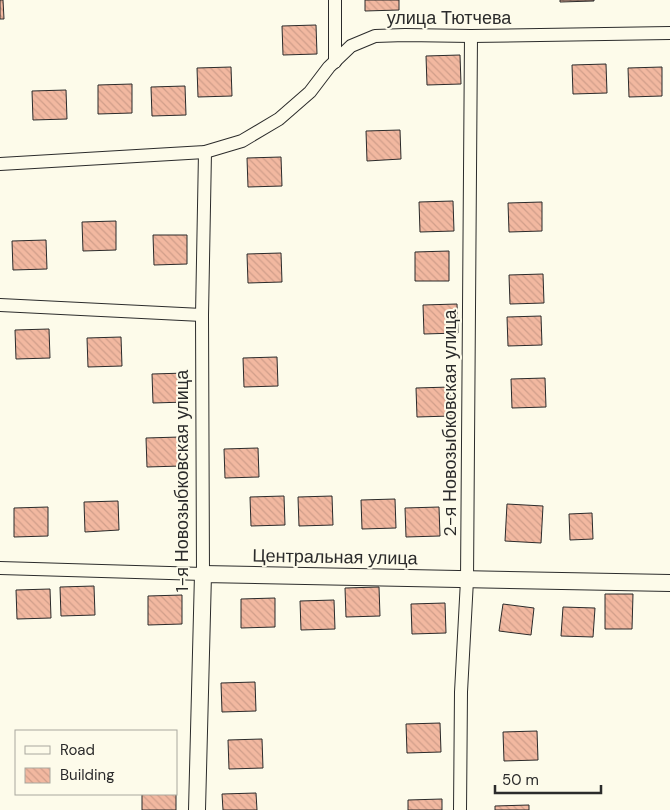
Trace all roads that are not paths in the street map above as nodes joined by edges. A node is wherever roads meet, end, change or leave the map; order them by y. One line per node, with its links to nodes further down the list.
1 (335, 0): 4 (street)
2 (670, 33): 3 (street, улица Тютчева)
3 (471, 36): 4 (street, улица Тютчева); 11 (street, 2-я Новозыбковская улица)
4 (335, 62): 5 (street, улица Тютчева)
5 (205, 152): 6 (street, улица Тютчева); 8 (street, 1-я Новозыбковская улица)
6 (0, 164)
7 (0, 304): 8 (street)
8 (202, 315): 10 (street, 1-я Новозыбковская улица)
9 (0, 568): 10 (street, Центральная улица)
10 (203, 574): 11 (street, Центральная улица); 13 (street, 1-я Новозыбковская улица)
11 (467, 580): 12 (street, Центральная улица); 14 (street, 2-я Новозыбковская улица)
12 (670, 583)
13 (197, 810)
14 (460, 810)

